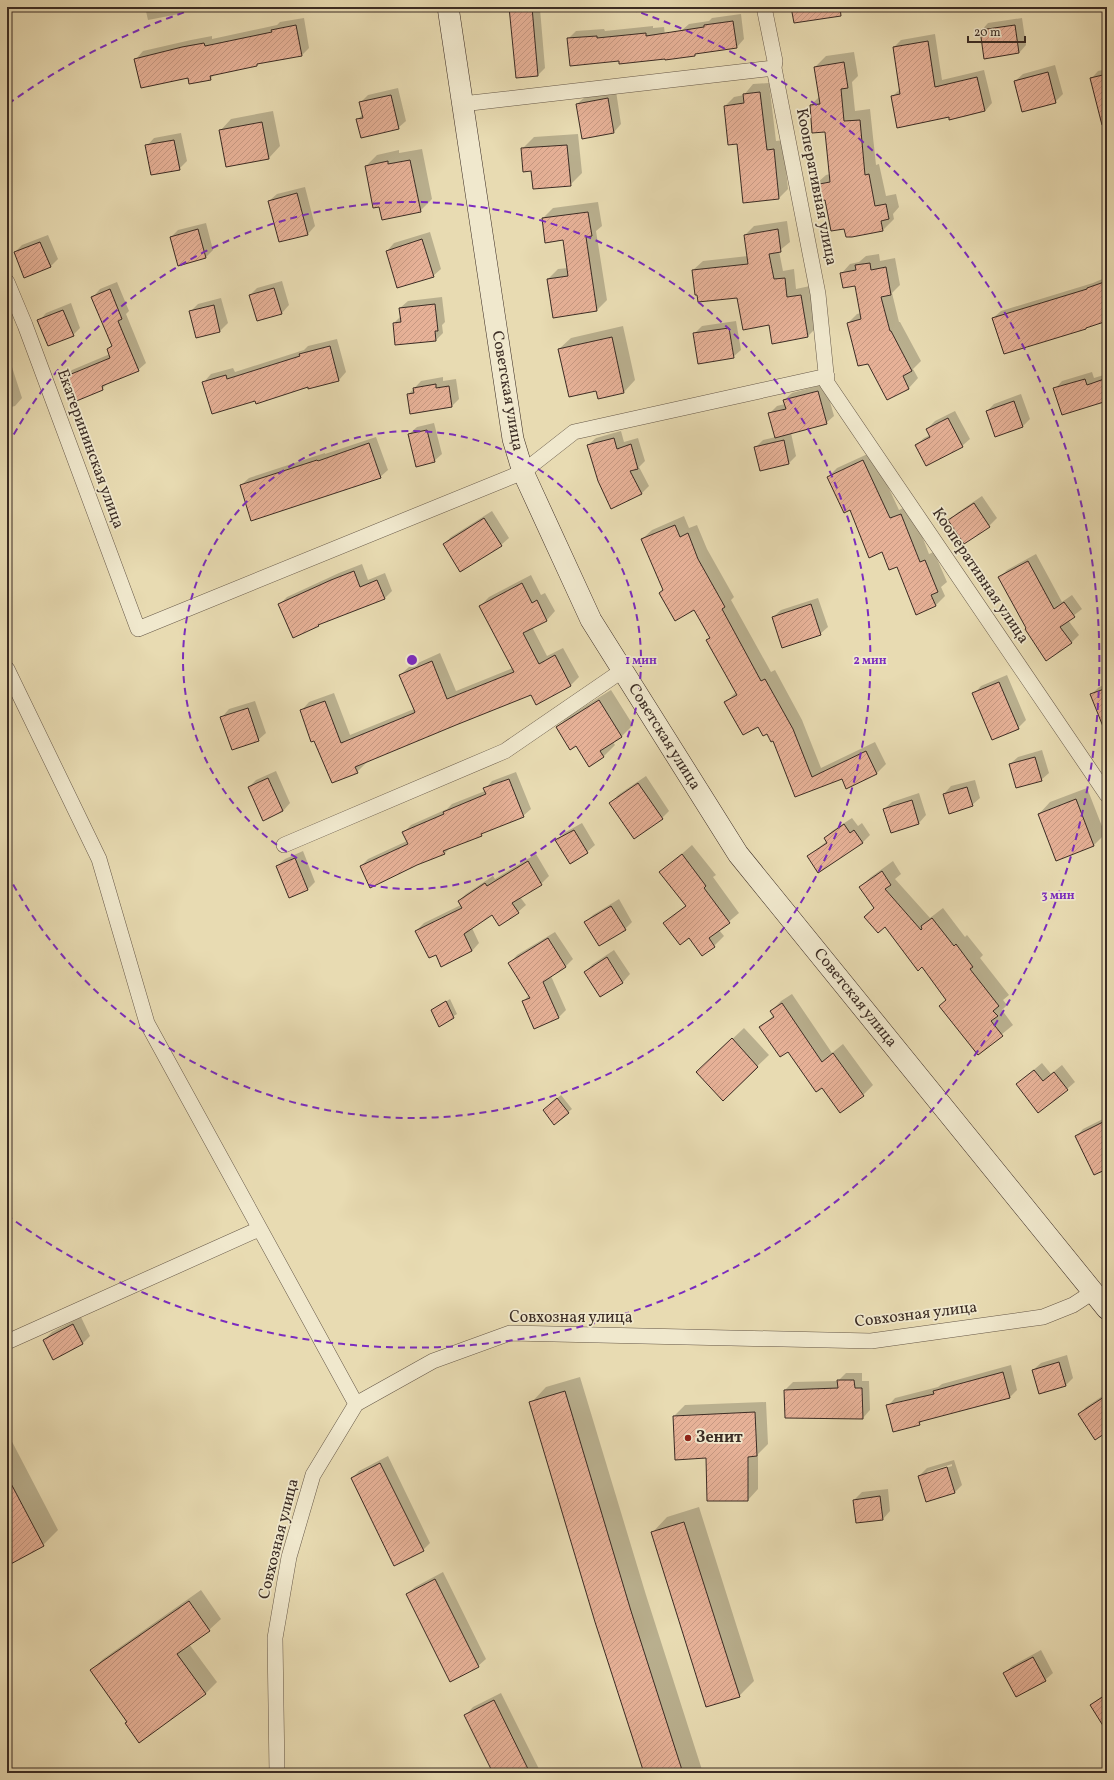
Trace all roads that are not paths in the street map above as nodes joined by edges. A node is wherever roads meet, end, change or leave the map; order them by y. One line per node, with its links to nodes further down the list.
1 (448, 7): 4 (street, Советская улица)
2 (764, 7): 3 (street, Кооперативная улица)
3 (774, 68): 4 (street); 6 (street, Кооперативная улица)
4 (462, 104): 7 (street, Советская улица)
5 (7, 282): 7 (street, Екатерининская улица)
6 (826, 376): 7 (street); 10 (street, Кооперативная улица)
7 (523, 472): 9 (street, Советская улица)
8 (7, 669): 12 (street)
9 (622, 670): 11 (street); 13 (street, Советская улица)
10 (1107, 795)
11 (284, 845)
12 (260, 1228): 15 (street); 16 (street)
13 (1100, 1293): 14 (street, Советская улица); 16 (street, Совхозная улица)
14 (1107, 1309)
15 (7, 1342)
16 (356, 1404): 17 (street, Совхозная улица)
17 (277, 1773)

